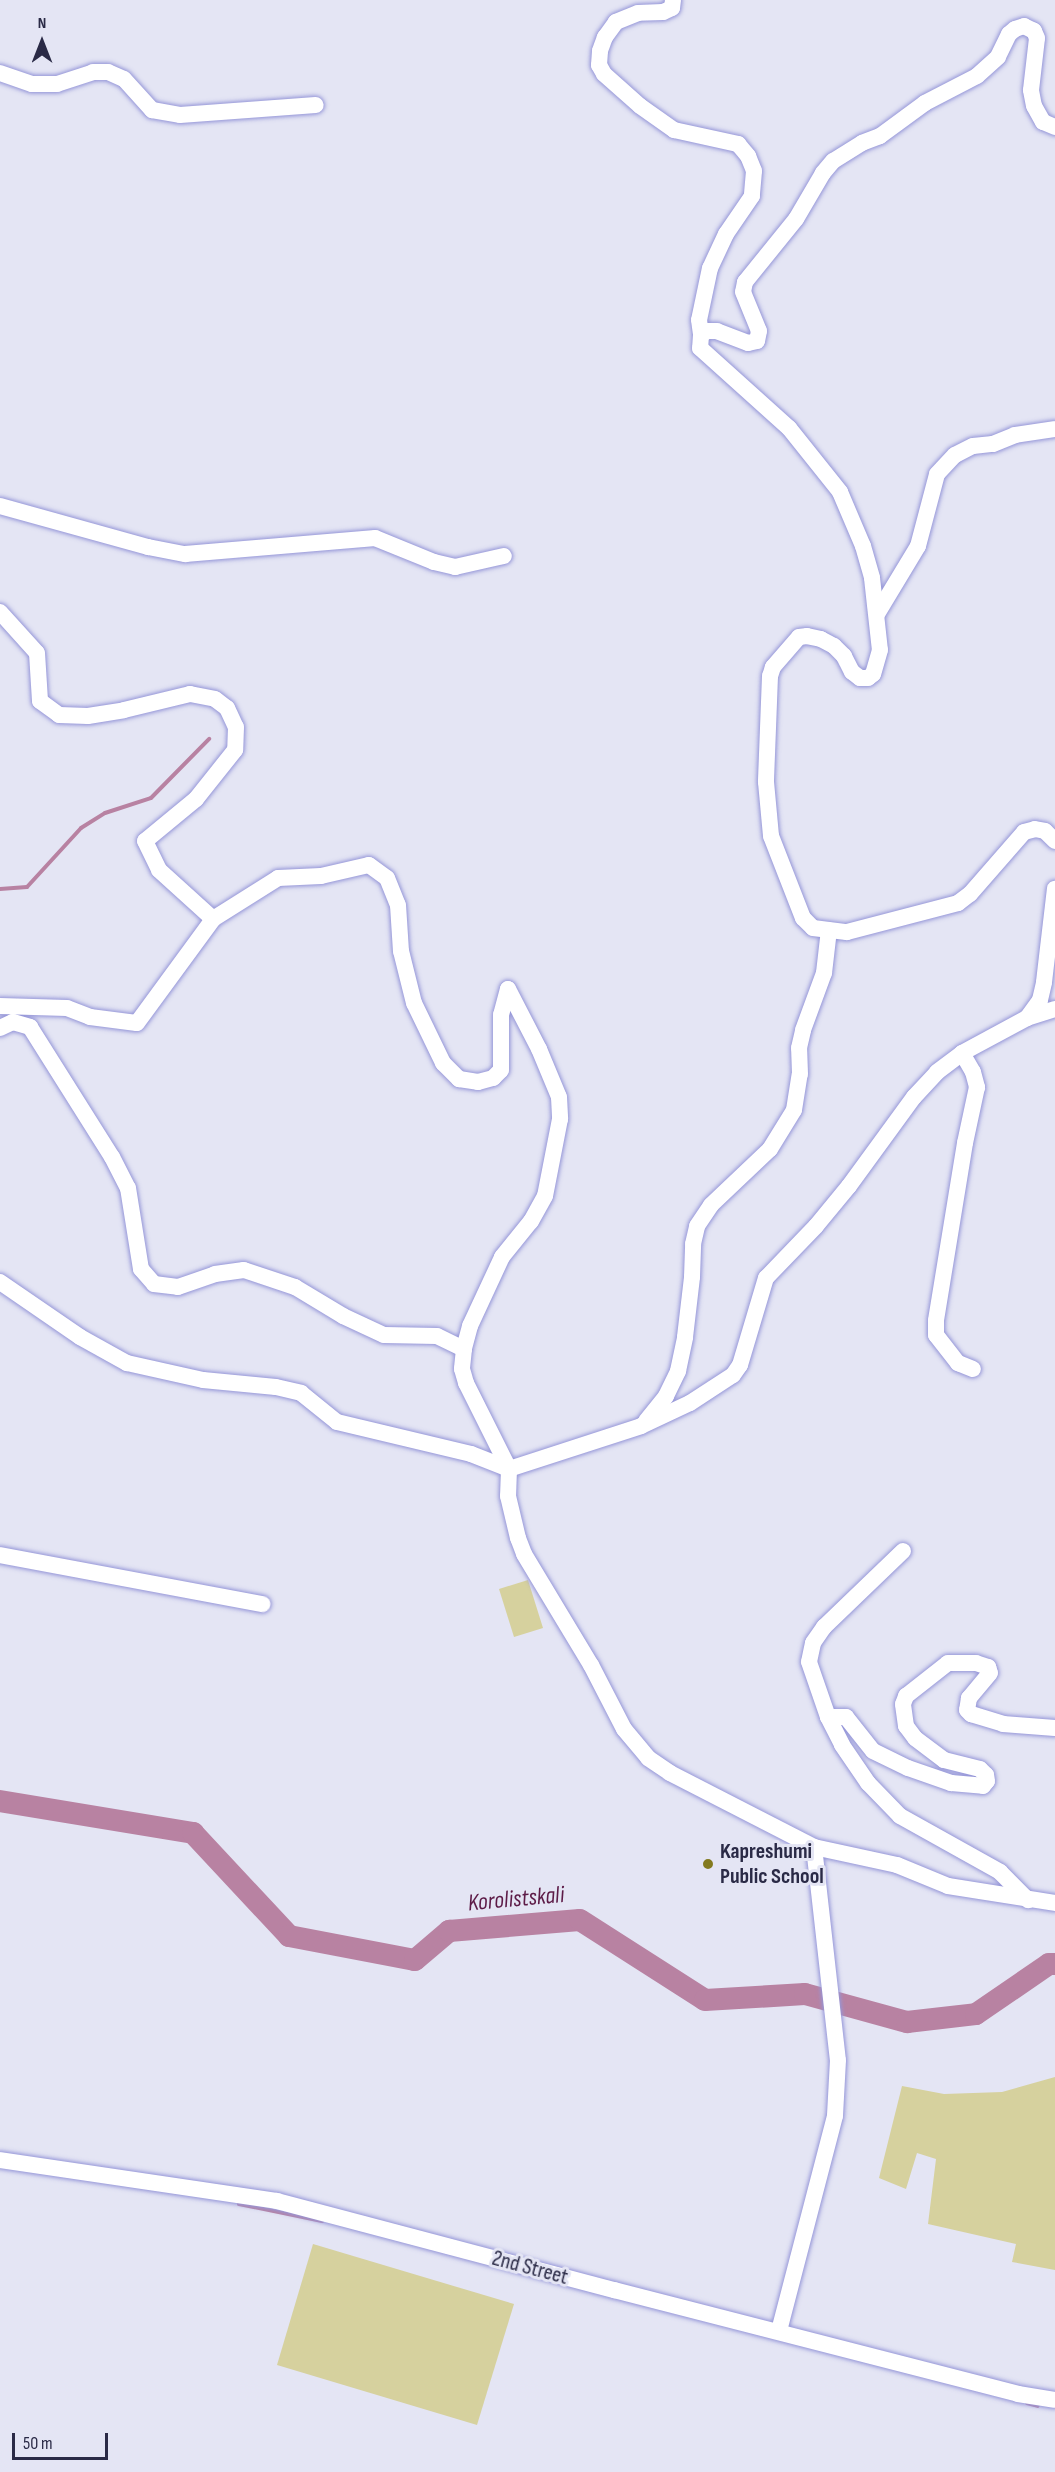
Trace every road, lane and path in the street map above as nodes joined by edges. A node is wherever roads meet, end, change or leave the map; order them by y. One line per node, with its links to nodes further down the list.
1 (672, 0): 5 (street)
2 (0, 73): 3 (street)
3 (316, 105)
4 (1055, 127): 5 (street)
5 (700, 334): 10 (street)
6 (1055, 429): 10 (street)
7 (0, 506): 8 (street)
8 (504, 556)
9 (0, 612): 13 (street)
10 (877, 614): 14 (street)
11 (1055, 841): 14 (street)
12 (1055, 889): 17 (street)
13 (213, 919): 15 (street); 21 (street)
14 (829, 930): 23 (street)
15 (0, 1006)
16 (1055, 1009): 17 (street)
17 (1027, 1018): 19 (street)
18 (0, 1028): 21 (street)
19 (962, 1053): 22 (street); 23 (street)
20 (0, 1282): 24 (street)
21 (464, 1349): 24 (street)
22 (974, 1369)
23 (641, 1426): 24 (street)
24 (509, 1469): 30 (street)
25 (903, 1551): 28 (street)
26 (0, 1555): 27 (street)
27 (262, 1604)
28 (828, 1717): 29 (street); 31 (street)
29 (1055, 1728)
30 (814, 1847): 31 (street); 34 (street)
31 (1028, 1900): 32 (street)
32 (1055, 1903)
33 (0, 2160): 34 (street, 2nd Street)
34 (779, 2331): 35 (street, 2nd Street)
35 (1055, 2400)

